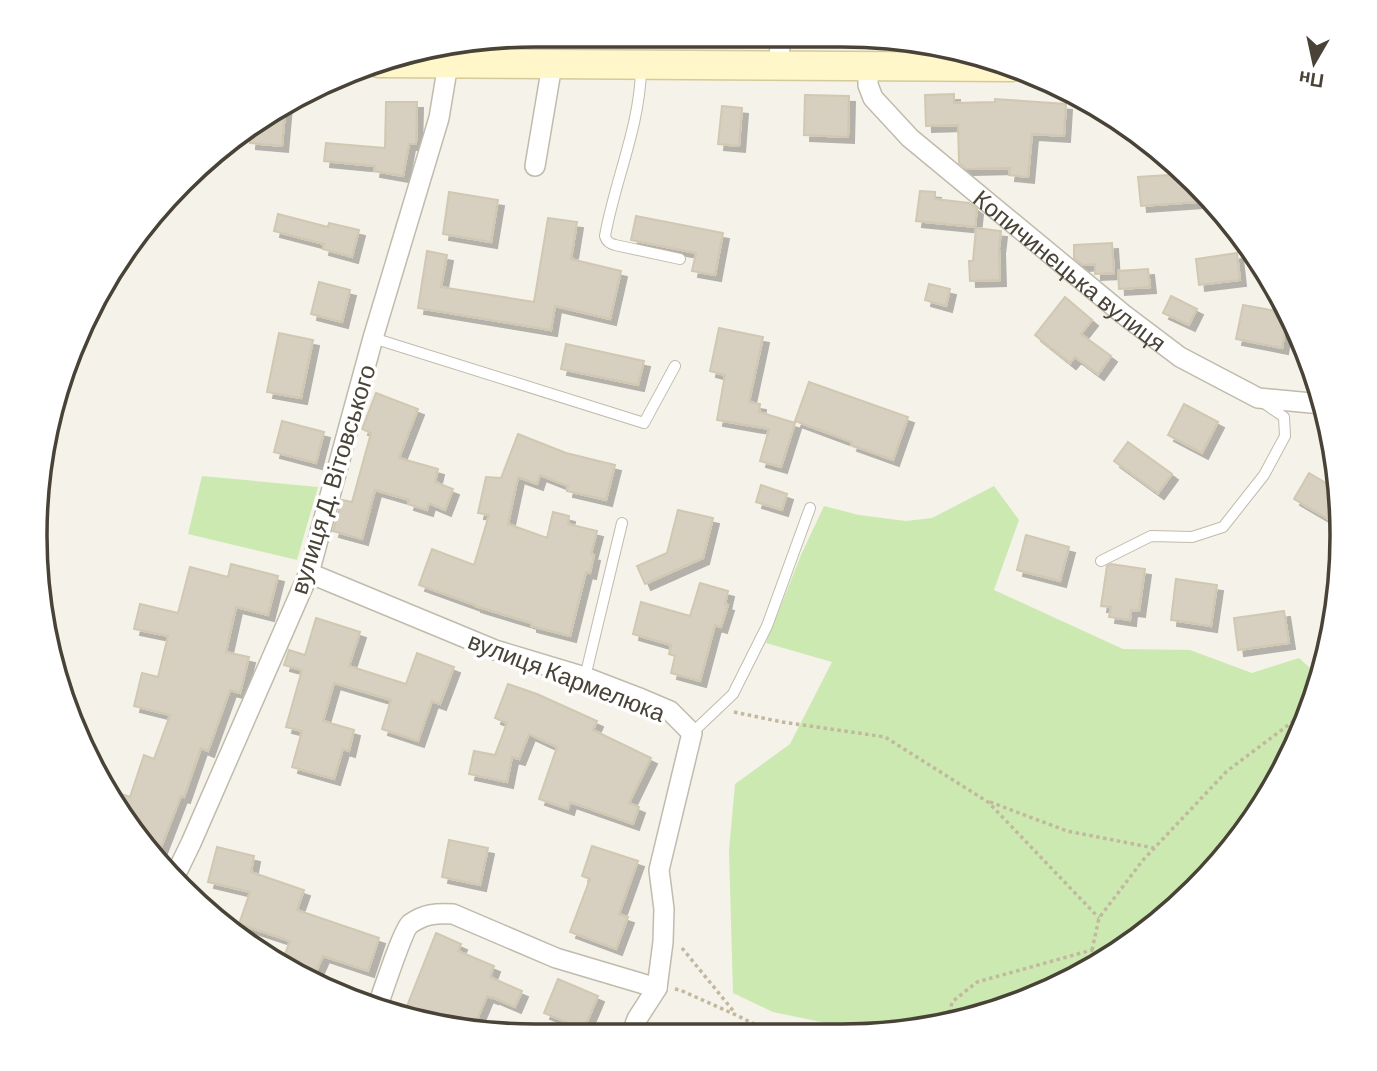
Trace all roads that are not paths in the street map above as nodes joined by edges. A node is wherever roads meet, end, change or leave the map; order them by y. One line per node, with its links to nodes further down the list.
1 (779, 47): 6 (street)
2 (411, 63): 3 (main road)
3 (448, 64): 4 (main road); 11 (street, вулиця Д. Вітовського)
4 (552, 65): 5 (main road); 9 (street)
5 (641, 65): 6 (main road); 10 (lane)
6 (778, 66): 7 (main road)
7 (868, 66): 8 (main road); 13 (street, Копичинецька вулиця)
8 (977, 67)
9 (535, 166)
10 (680, 260)
11 (373, 338): 12 (lane); 18 (street, вулиця Д. Вітовського)
12 (675, 366)
13 (1258, 398): 14 (street, Копичинецька вулиця); 17 (lane)
14 (1311, 403)
15 (810, 508): 20 (lane)
16 (622, 523): 19 (lane)
17 (1101, 561)
18 (309, 573): 19 (street, вулиця Кармелюка); 21 (street, вулиця Д. Вітовського)
19 (585, 677): 20 (street, вулиця Кармелюка)
20 (692, 733): 22 (street, вулиця Кармелюка)
21 (179, 869)
22 (657, 988): 23 (street); 24 (street, вулиця Кармелюка)
23 (380, 998)
24 (635, 1024)

